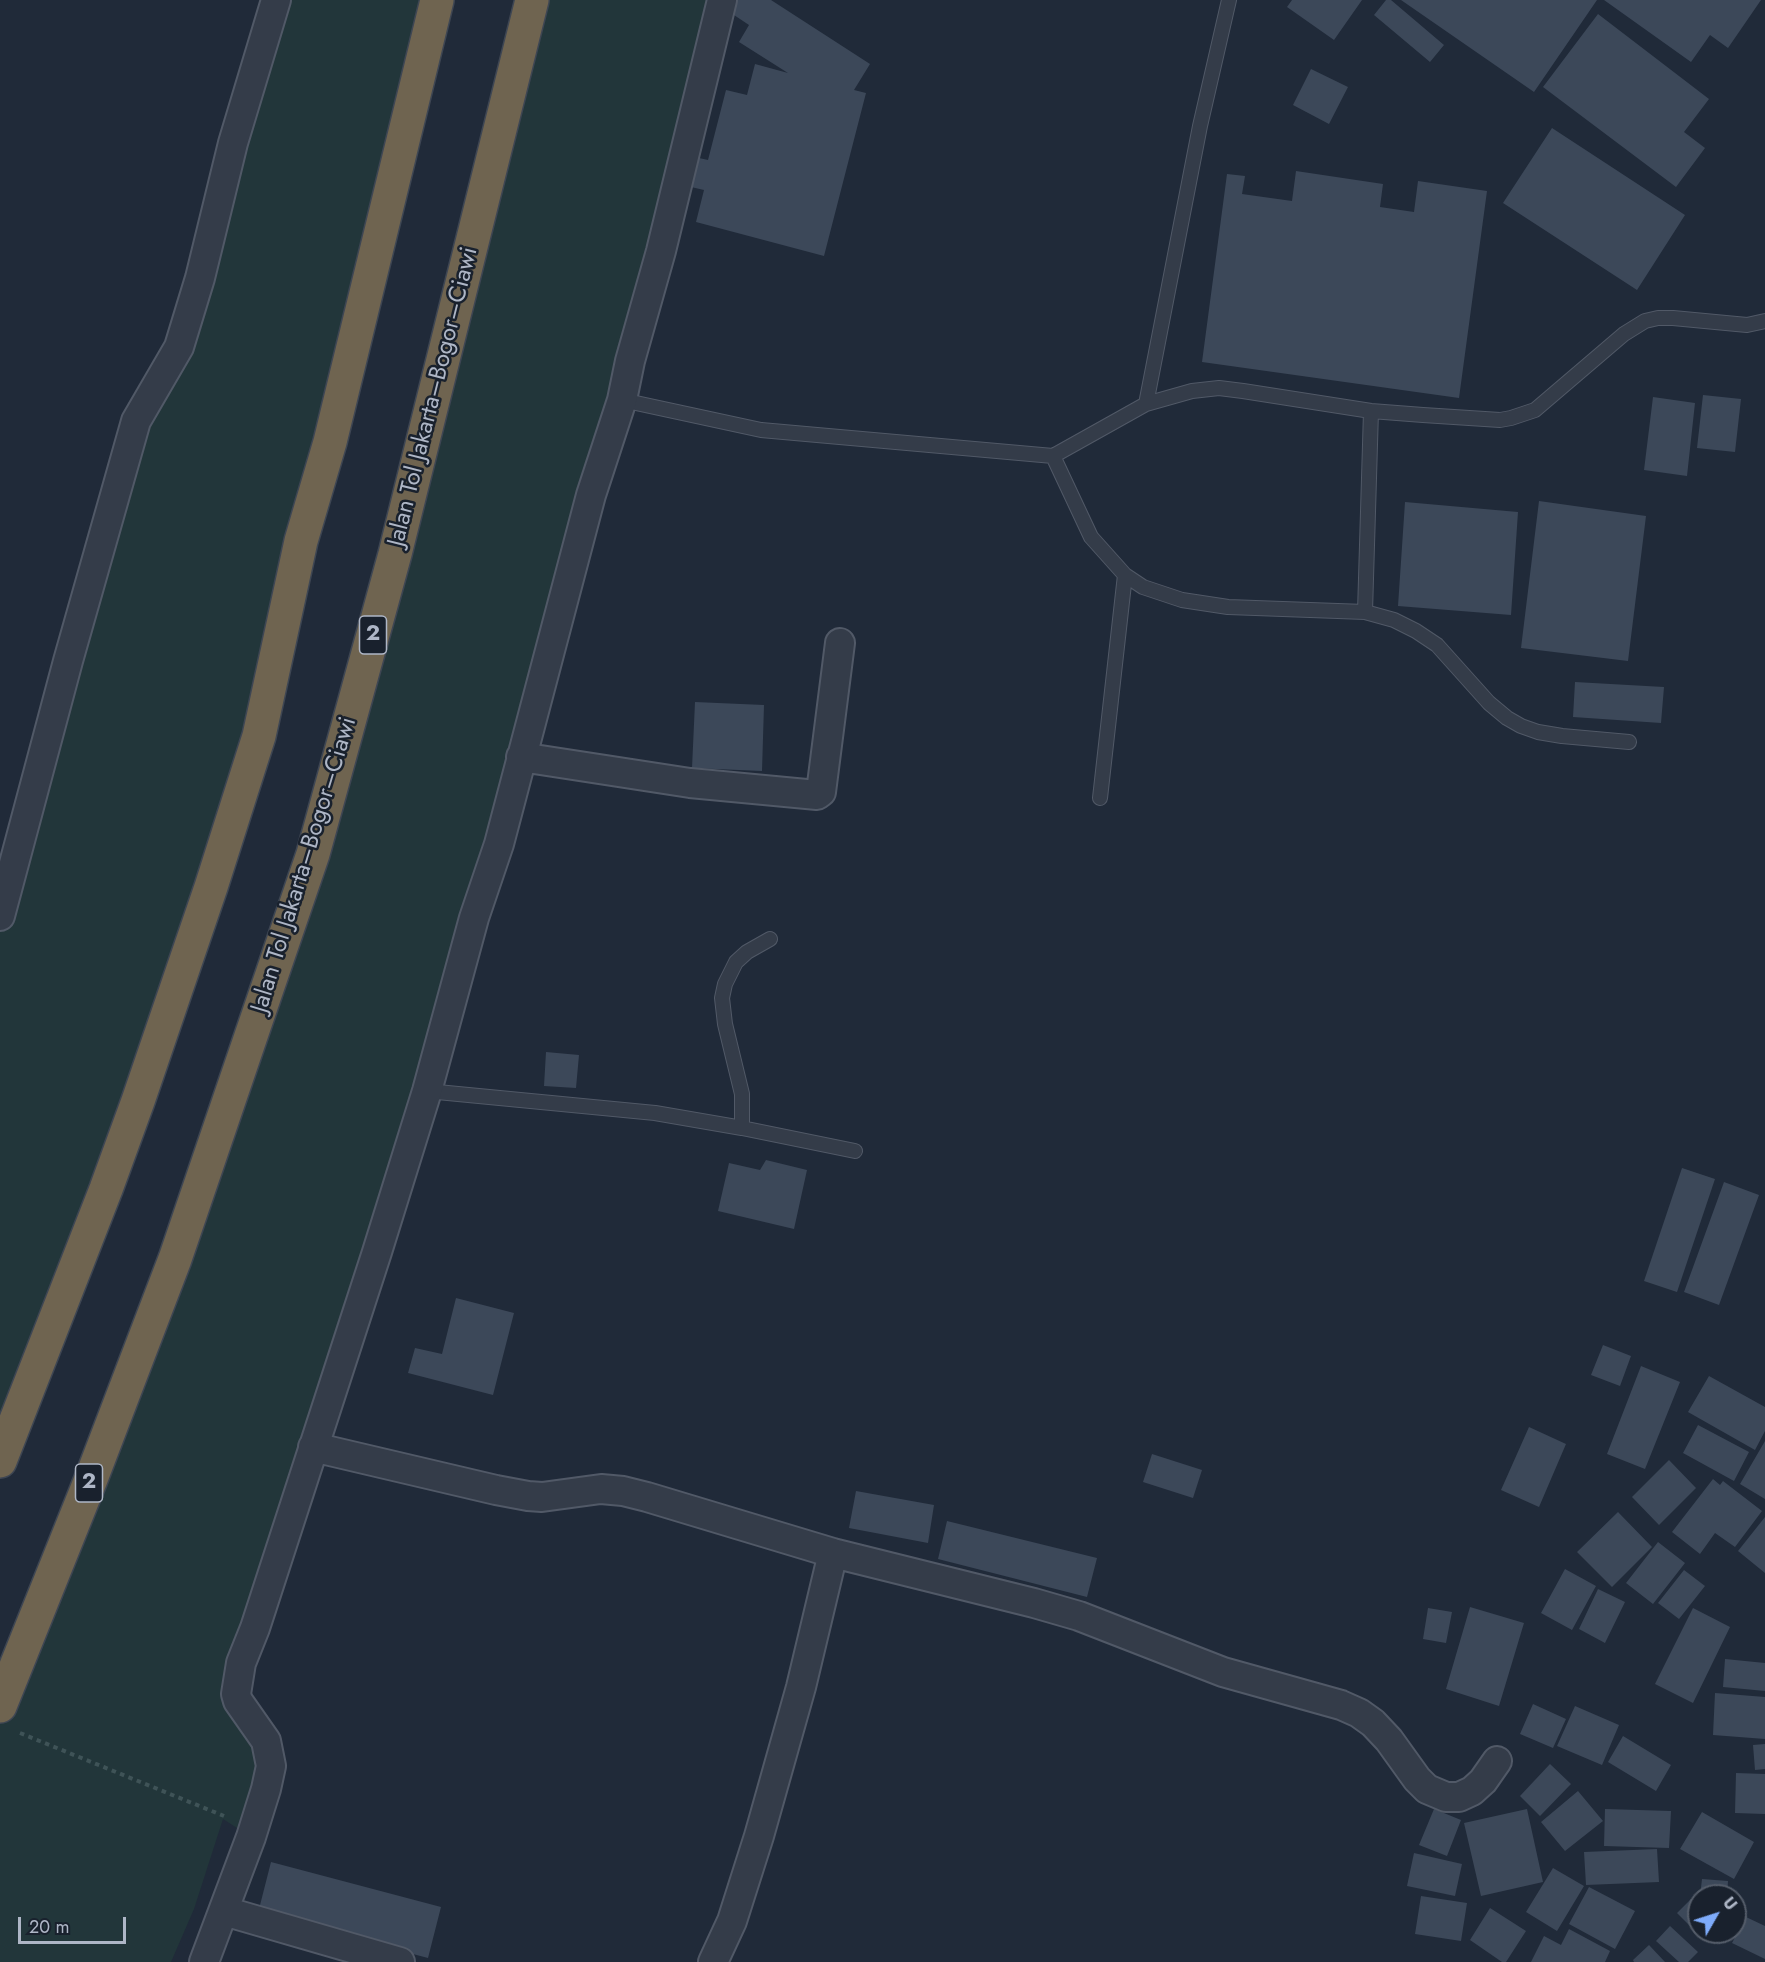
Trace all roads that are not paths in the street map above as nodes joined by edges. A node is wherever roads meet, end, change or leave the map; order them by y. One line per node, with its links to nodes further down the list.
1 (276, 0): 17 (street)
2 (437, 0): 22 (highway)
3 (532, 0): 27 (highway, Jalan Tol Jakarta–Bogor–Ciawi / 2)
4 (722, 0): 7 (street)
5 (1229, 0): 8 (lane)
6 (1765, 321): 9 (lane)
7 (622, 400): 10 (lane); 15 (street)
8 (1146, 404): 9 (lane); 10 (lane)
9 (1371, 411): 12 (lane)
10 (1053, 456): 11 (lane)
11 (1125, 575): 12 (lane); 16 (lane)
12 (1365, 612): 14 (lane)
13 (840, 643): 15 (street)
14 (1629, 742)
15 (521, 757): 19 (street)
16 (1100, 798)
17 (0, 916)
18 (770, 939): 20 (lane)
19 (427, 1091): 20 (lane); 24 (street)
20 (742, 1128): 21 (lane)
21 (855, 1151)
22 (106, 1189): 23 (highway); 25 (highway)
23 (0, 1421)
24 (313, 1447): 26 (street); 29 (street)
25 (0, 1461)
26 (833, 1553): 28 (street); 32 (street)
27 (6, 1718)
28 (1497, 1761)
29 (224, 1911): 30 (street); 31 (street)
30 (204, 1962)
31 (400, 1962)
32 (713, 1962)

